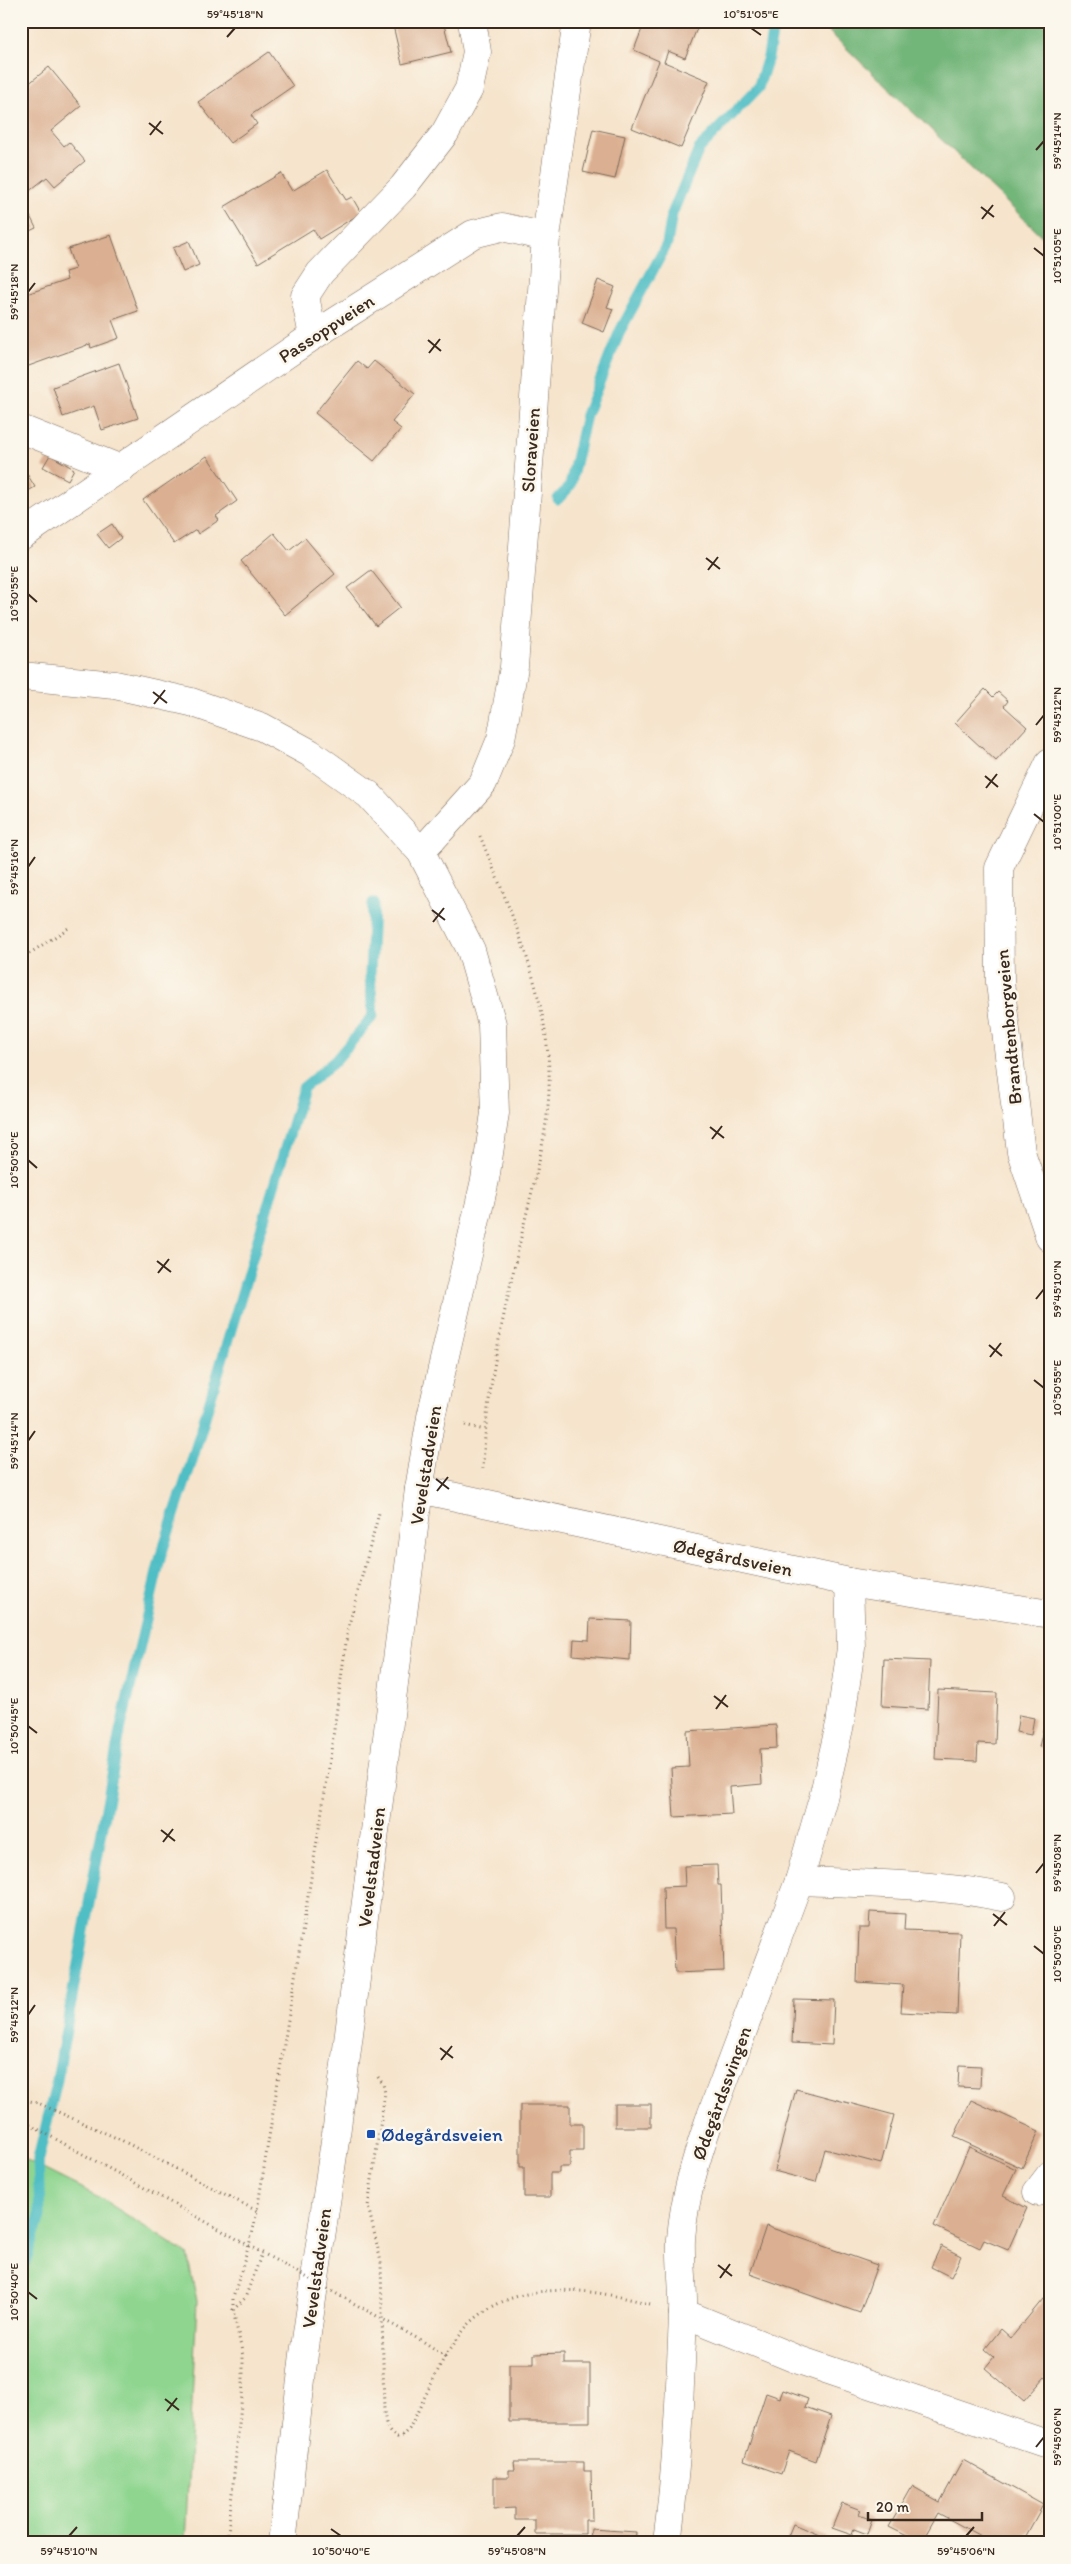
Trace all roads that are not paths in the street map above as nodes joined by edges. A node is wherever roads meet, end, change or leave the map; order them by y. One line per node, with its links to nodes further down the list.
1 (472, 21): 4 (street)
2 (577, 21): 3 (street, Sloraveien)
3 (546, 237): 4 (street, Passoppveien); 10 (street, Sloraveien)
4 (313, 336): 6 (street, Passoppveien)
5 (21, 430): 6 (street)
6 (121, 469): 7 (street, Passoppveien)
7 (21, 536)
8 (21, 676): 10 (street, Vevelstadveien)
9 (1050, 762): 11 (street, Brandtenborgveien)
10 (421, 852): 12 (street, Vevelstadveien)
11 (1050, 1238)
12 (419, 1489): 13 (street, Ødegårdsveien); 19 (street, Vevelstadveien)
13 (849, 1582): 14 (street, Ødegårdsveien); 15 (street, Ødegårdssvingen)
14 (1050, 1614)
15 (799, 1882): 16 (street); 17 (street, Ødegårdssvingen)
16 (1002, 1897)
17 (683, 2313): 18 (street); 20 (street, Ødegårdssvingen)
18 (1050, 2445)
19 (282, 2543)
20 (667, 2543)

